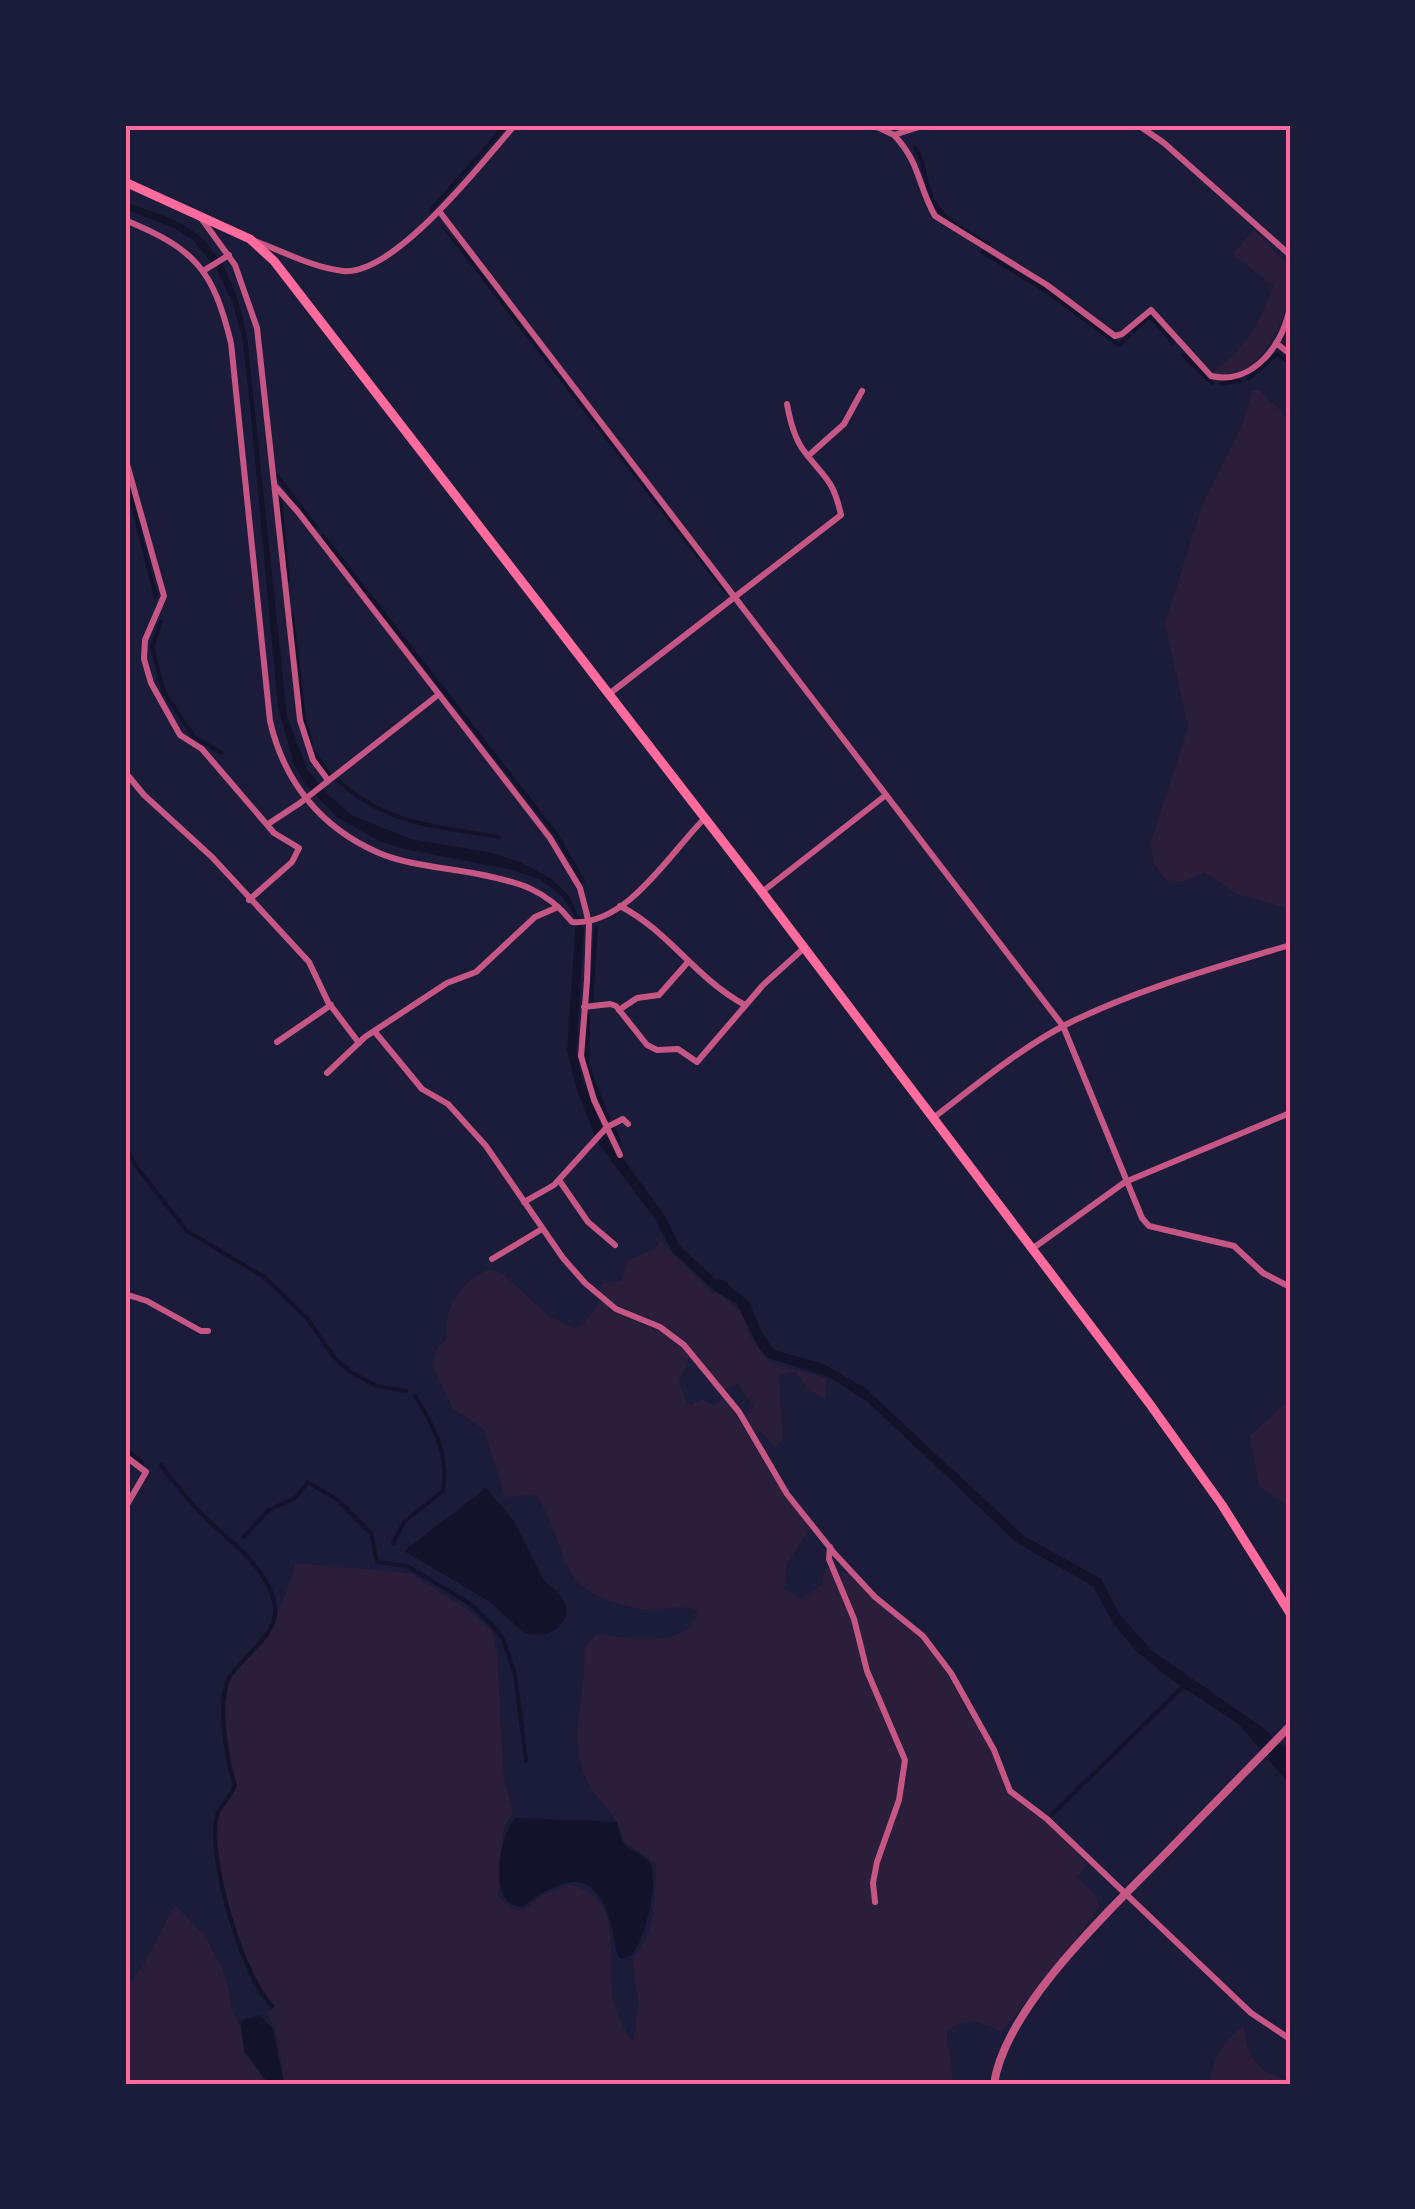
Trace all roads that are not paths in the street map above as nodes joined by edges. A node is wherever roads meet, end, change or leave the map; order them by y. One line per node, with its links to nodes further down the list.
1 (515, 125): 7 (street)
2 (873, 125): 5 (street)
3 (924, 125): 5 (street)
4 (1138, 125): 12 (street)
5 (894, 135): 15 (street)
6 (125, 182): 8 (main road)
7 (439, 211): 10 (street); 22 (street)
8 (200, 217): 10 (main road); 11 (street)
9 (125, 220): 13 (street)
10 (250, 239): 23 (main road)
11 (229, 255): 13 (street); 21 (street)
12 (1290, 255)
13 (203, 271): 28 (street)
14 (1290, 306): 15 (street)
15 (1276, 343): 16 (street)
16 (1290, 354)
17 (862, 391): 19 (street)
18 (787, 404): 19 (street)
19 (808, 456): 22 (street)
20 (125, 457): 30 (street)
21 (276, 487): 24 (street); 26 (street)
22 (735, 596): 23 (street); 27 (street)
23 (608, 694): 29 (main road)
24 (438, 696): 26 (street); 35 (street)
25 (125, 772): 32 (street)
26 (327, 781): 28 (street)
27 (886, 795): 31 (street); 43 (street)
28 (305, 799): 30 (street); 33 (street)
29 (704, 818): 31 (main road); 34 (street)
30 (268, 824): 32 (street)
31 (762, 892): 37 (main road)
32 (249, 900): 39 (street)
33 (559, 906): 35 (street); 44 (street)
34 (620, 906): 35 (street); 38 (street)
35 (587, 924): 41 (street)
36 (1290, 946): 43 (street)
37 (803, 948): 40 (street); 49 (main road)
38 (688, 962): 40 (street); 42 (street)
39 (330, 1005): 45 (street); 46 (street)
40 (745, 1005): 42 (street)
41 (584, 1007): 42 (street); 51 (street)
42 (619, 1010)
43 (1063, 1026): 49 (street); 54 (street)
44 (375, 1032): 46 (street); 55 (street)
45 (277, 1042)
46 (359, 1043): 47 (street)
47 (327, 1073)
48 (1290, 1113): 54 (street)
49 (932, 1119): 58 (main road)
50 (628, 1124): 51 (street)
51 (607, 1128): 52 (street); 53 (street)
52 (620, 1155)
53 (559, 1180): 55 (street); 57 (street)
54 (1125, 1182): 58 (street); 60 (street)
55 (524, 1202): 56 (street)
56 (543, 1229): 59 (street); 65 (street)
57 (614, 1245)
58 (1032, 1249): 66 (main road)
59 (492, 1259)
60 (1290, 1287)
61 (125, 1294): 62 (street)
62 (208, 1331)
63 (125, 1456): 64 (street)
64 (125, 1508)
65 (830, 1548): 68 (street); 69 (street)
66 (1290, 1613)
67 (1290, 1726): 68 (street)
68 (1125, 1895): 70 (street); 71 (street)
69 (875, 1902)
70 (1290, 2039)
71 (994, 2084)

